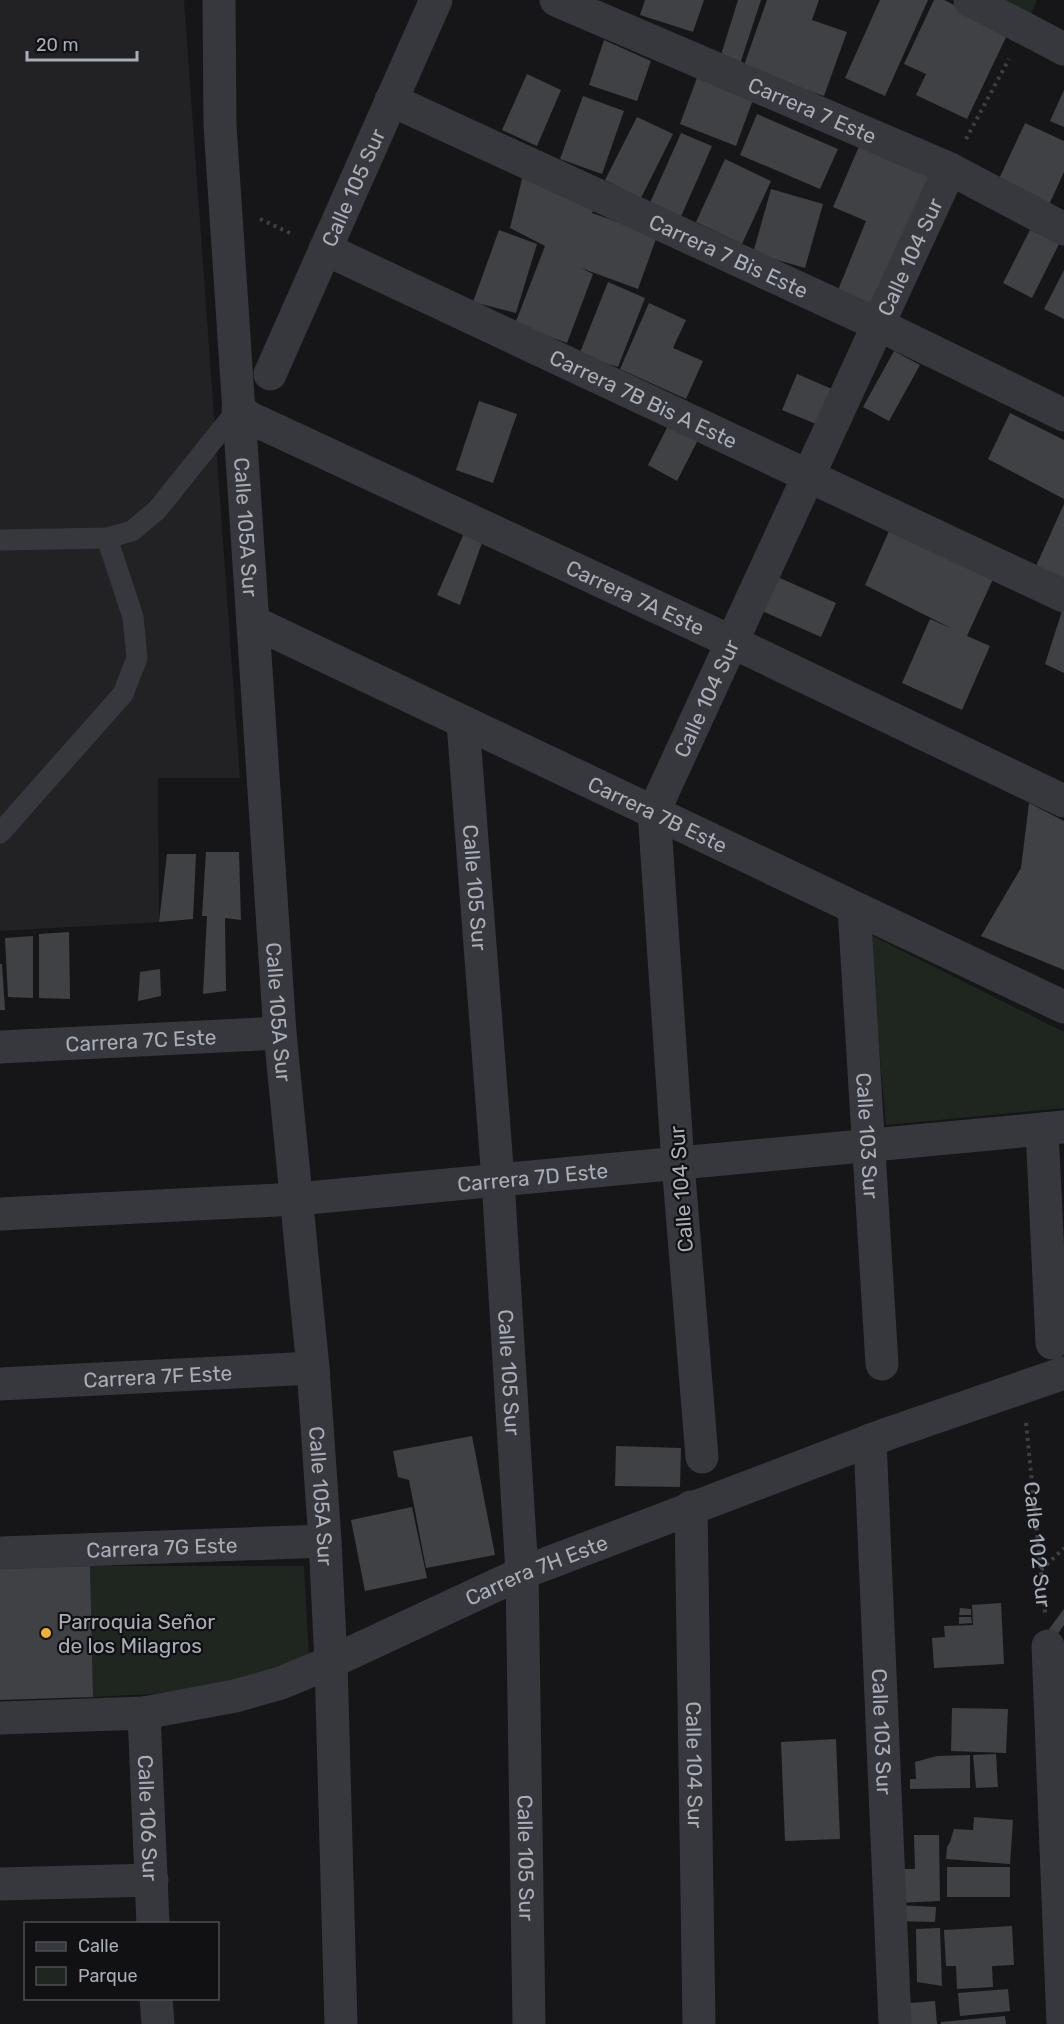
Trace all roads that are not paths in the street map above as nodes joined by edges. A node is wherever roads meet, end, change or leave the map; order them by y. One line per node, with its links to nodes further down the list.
1 (219, 0): 12 (street, Calle 105A Sur)
2 (436, 0): 6 (street, Calle 105 Sur)
3 (556, 0): 7 (street, Carrera 7 Este)
4 (970, 0): 5 (street)
5 (1064, 49)
6 (391, 100): 9 (street, Calle 105 Sur); 10 (street, Carrera 7 Bis Este)
7 (950, 169): 8 (street, Carrera 7 Este); 10 (street, Calle 104 Sur)
8 (1064, 229)
9 (325, 249): 11 (street, Calle 105 Sur); 14 (street, Carrera 7B Bis A Este)
10 (879, 325): 13 (street, Carrera 7 Bis Este); 14 (street, Calle 104 Sur)
11 (270, 374)
12 (238, 409): 15 (lane); 18 (street, Calle 105A Sur); 19 (street, Carrera 7A Este)
13 (1064, 415)
14 (809, 476): 17 (street, Carrera 7B Bis A Este); 19 (street, Calle 104 Sur)
15 (107, 538): 16 (lane); 23 (lane)
16 (0, 540)
17 (1064, 596)
18 (253, 622): 20 (street, Carrera 7B Este); 26 (street, Calle 105A Sur)
19 (732, 642): 21 (street, Carrera 7A Este); 22 (street, Calle 104 Sur)
20 (463, 723): 22 (street, Carrera 7B Este); 31 (street, Calle 105 Sur)
21 (1064, 801)
22 (654, 811): 24 (street, Carrera 7B Este); 30 (street, Calle 104 Sur)
23 (0, 832)
24 (854, 908): 25 (street, Carrera 7B Este); 29 (street, Calle 103 Sur)
25 (1064, 1007)
26 (280, 1033): 27 (street, Carrera 7C Este); 32 (street, Calle 105A Sur)
27 (0, 1047)
28 (1053, 1128): 29 (street, Carrera 7D Este); 34 (street)
29 (868, 1145): 30 (street, Carrera 7D Este); 35 (street, Calle 103 Sur)
30 (678, 1163): 31 (street, Carrera 7D Este); 40 (street, Calle 104 Sur)
31 (498, 1180): 32 (street, Carrera 7D Este); 44 (street, Calle 105 Sur)
32 (297, 1198): 33 (street, Carrera 7D Este); 36 (street, Calle 105A Sur)
33 (0, 1214)
34 (1052, 1342)
35 (882, 1364)
36 (314, 1368): 38 (street, Carrera 7F Este); 42 (street, Calle 105A Sur)
37 (1064, 1373): 39 (street, Carrera 7H Este)
38 (0, 1384)
39 (870, 1440): 41 (street, Carrera 7H Este); 58 (street, Calle 103 Sur)
40 (702, 1457)
41 (691, 1507): 44 (street, Carrera 7H Este); 57 (street, Calle 104 Sur)
42 (325, 1541): 43 (street, Carrera 7G Este); 46 (street, Calle 105A Sur)
43 (0, 1553)
44 (522, 1573): 46 (street, Carrera 7H Este); 56 (street, Calle 105 Sur)
45 (1048, 1646): 49 (street)
46 (331, 1662): 47 (street, Carrera 7H Este); 55 (street, Calle 105A Sur)
47 (144, 1713): 48 (street, Carrera 7H Este); 50 (street, Calle 106 Sur)
48 (0, 1718)
49 (1060, 1828): 59 (street)
50 (152, 1880): 51 (street); 52 (street, Calle 106 Sur)
51 (0, 1884)
52 (153, 1922)
53 (156, 2000): 54 (street)
54 (158, 2024)
55 (341, 2024)
56 (529, 2024)
57 (699, 2024)
58 (894, 2024)
59 (1063, 2024)

